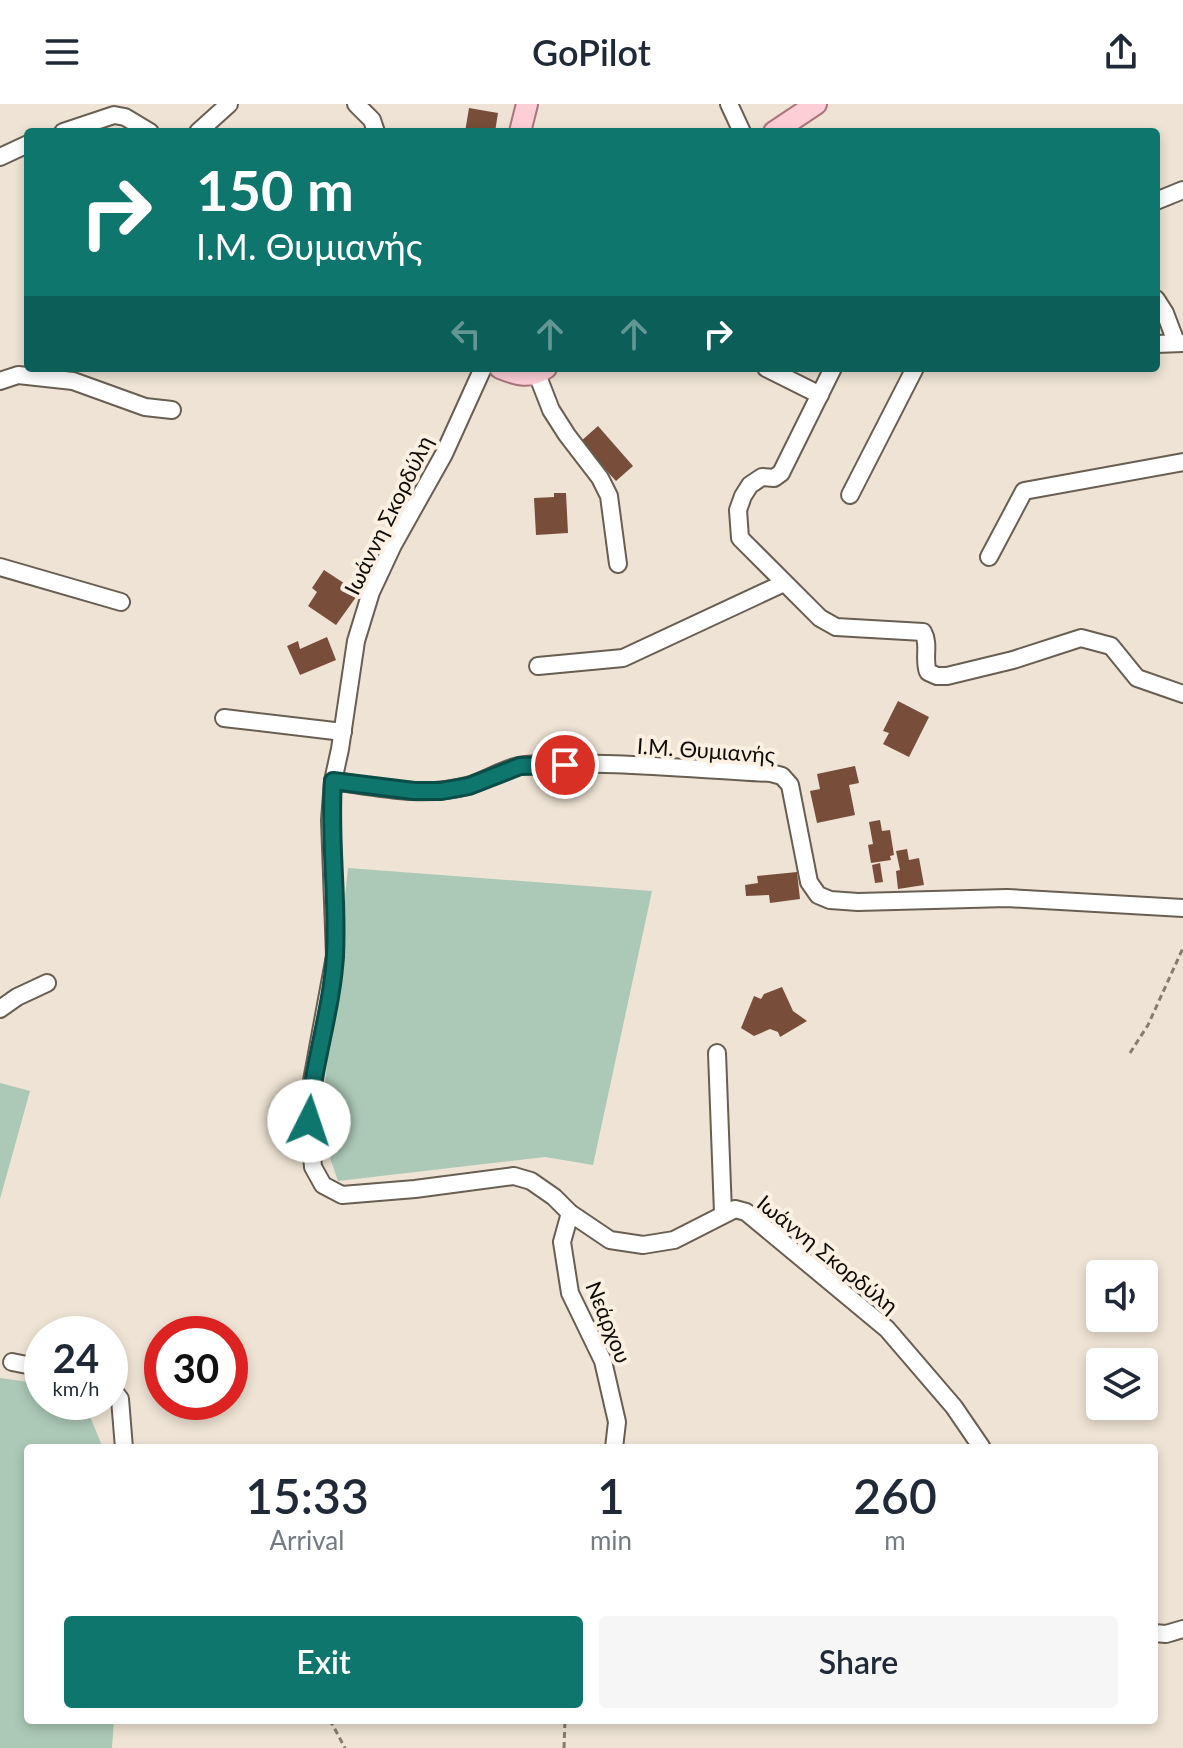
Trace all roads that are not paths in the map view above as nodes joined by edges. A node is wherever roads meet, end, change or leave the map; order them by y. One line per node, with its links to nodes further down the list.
1 (229, 104): 8 (street)
2 (356, 104): 9 (street)
3 (527, 104): 10 (main road)
4 (729, 104): 11 (street)
5 (816, 104): 12 (main road)
6 (75, 128): 7 (street)
7 (143, 128)
8 (202, 128)
9 (375, 128)
10 (521, 128)
11 (740, 128)
12 (780, 128)
13 (24, 146): 14 (street)
14 (0, 157)
15 (1183, 190): 16 (street)
16 (1160, 199)
17 (1160, 305): 18 (street)
18 (1179, 343)
19 (481, 372): 39 (street, Ιωάννη Σκορδύλη)
20 (511, 372): 21 (main road)
21 (537, 372)
22 (541, 372): 32 (street)
23 (774, 372): 27 (street)
24 (831, 372): 27 (street)
25 (913, 372): 30 (street)
26 (0, 381): 28 (street)
27 (820, 395): 34 (street)
28 (172, 410)
29 (1183, 462): 31 (street)
30 (850, 495)
31 (989, 557)
32 (618, 564)
33 (0, 567): 35 (street)
34 (784, 583): 36 (street); 37 (street)
35 (121, 602)
36 (538, 666)
37 (1183, 694)
38 (224, 718): 39 (street)
39 (343, 732): 40 (street, Ιωάννη Σκορδύλη)
40 (333, 781): 41 (street, Ι.Μ. Θυμιανής); 45 (street, Ιωάννη Σκορδύλη)
41 (1183, 908)
42 (47, 983): 43 (street)
43 (0, 1009)
44 (717, 1053): 46 (street)
45 (570, 1213): 46 (street, Ιωάννη Σκορδύλη); 51 (street, Νεάρχου)
46 (723, 1213): 52 (street, Ιωάννη Σκορδύλη)
47 (12, 1362): 48 (street)
48 (24, 1364)
49 (122, 1420): 50 (street)
50 (124, 1444)
51 (614, 1444)
52 (979, 1444)
53 (1183, 1629): 54 (street)
54 (1158, 1633)

